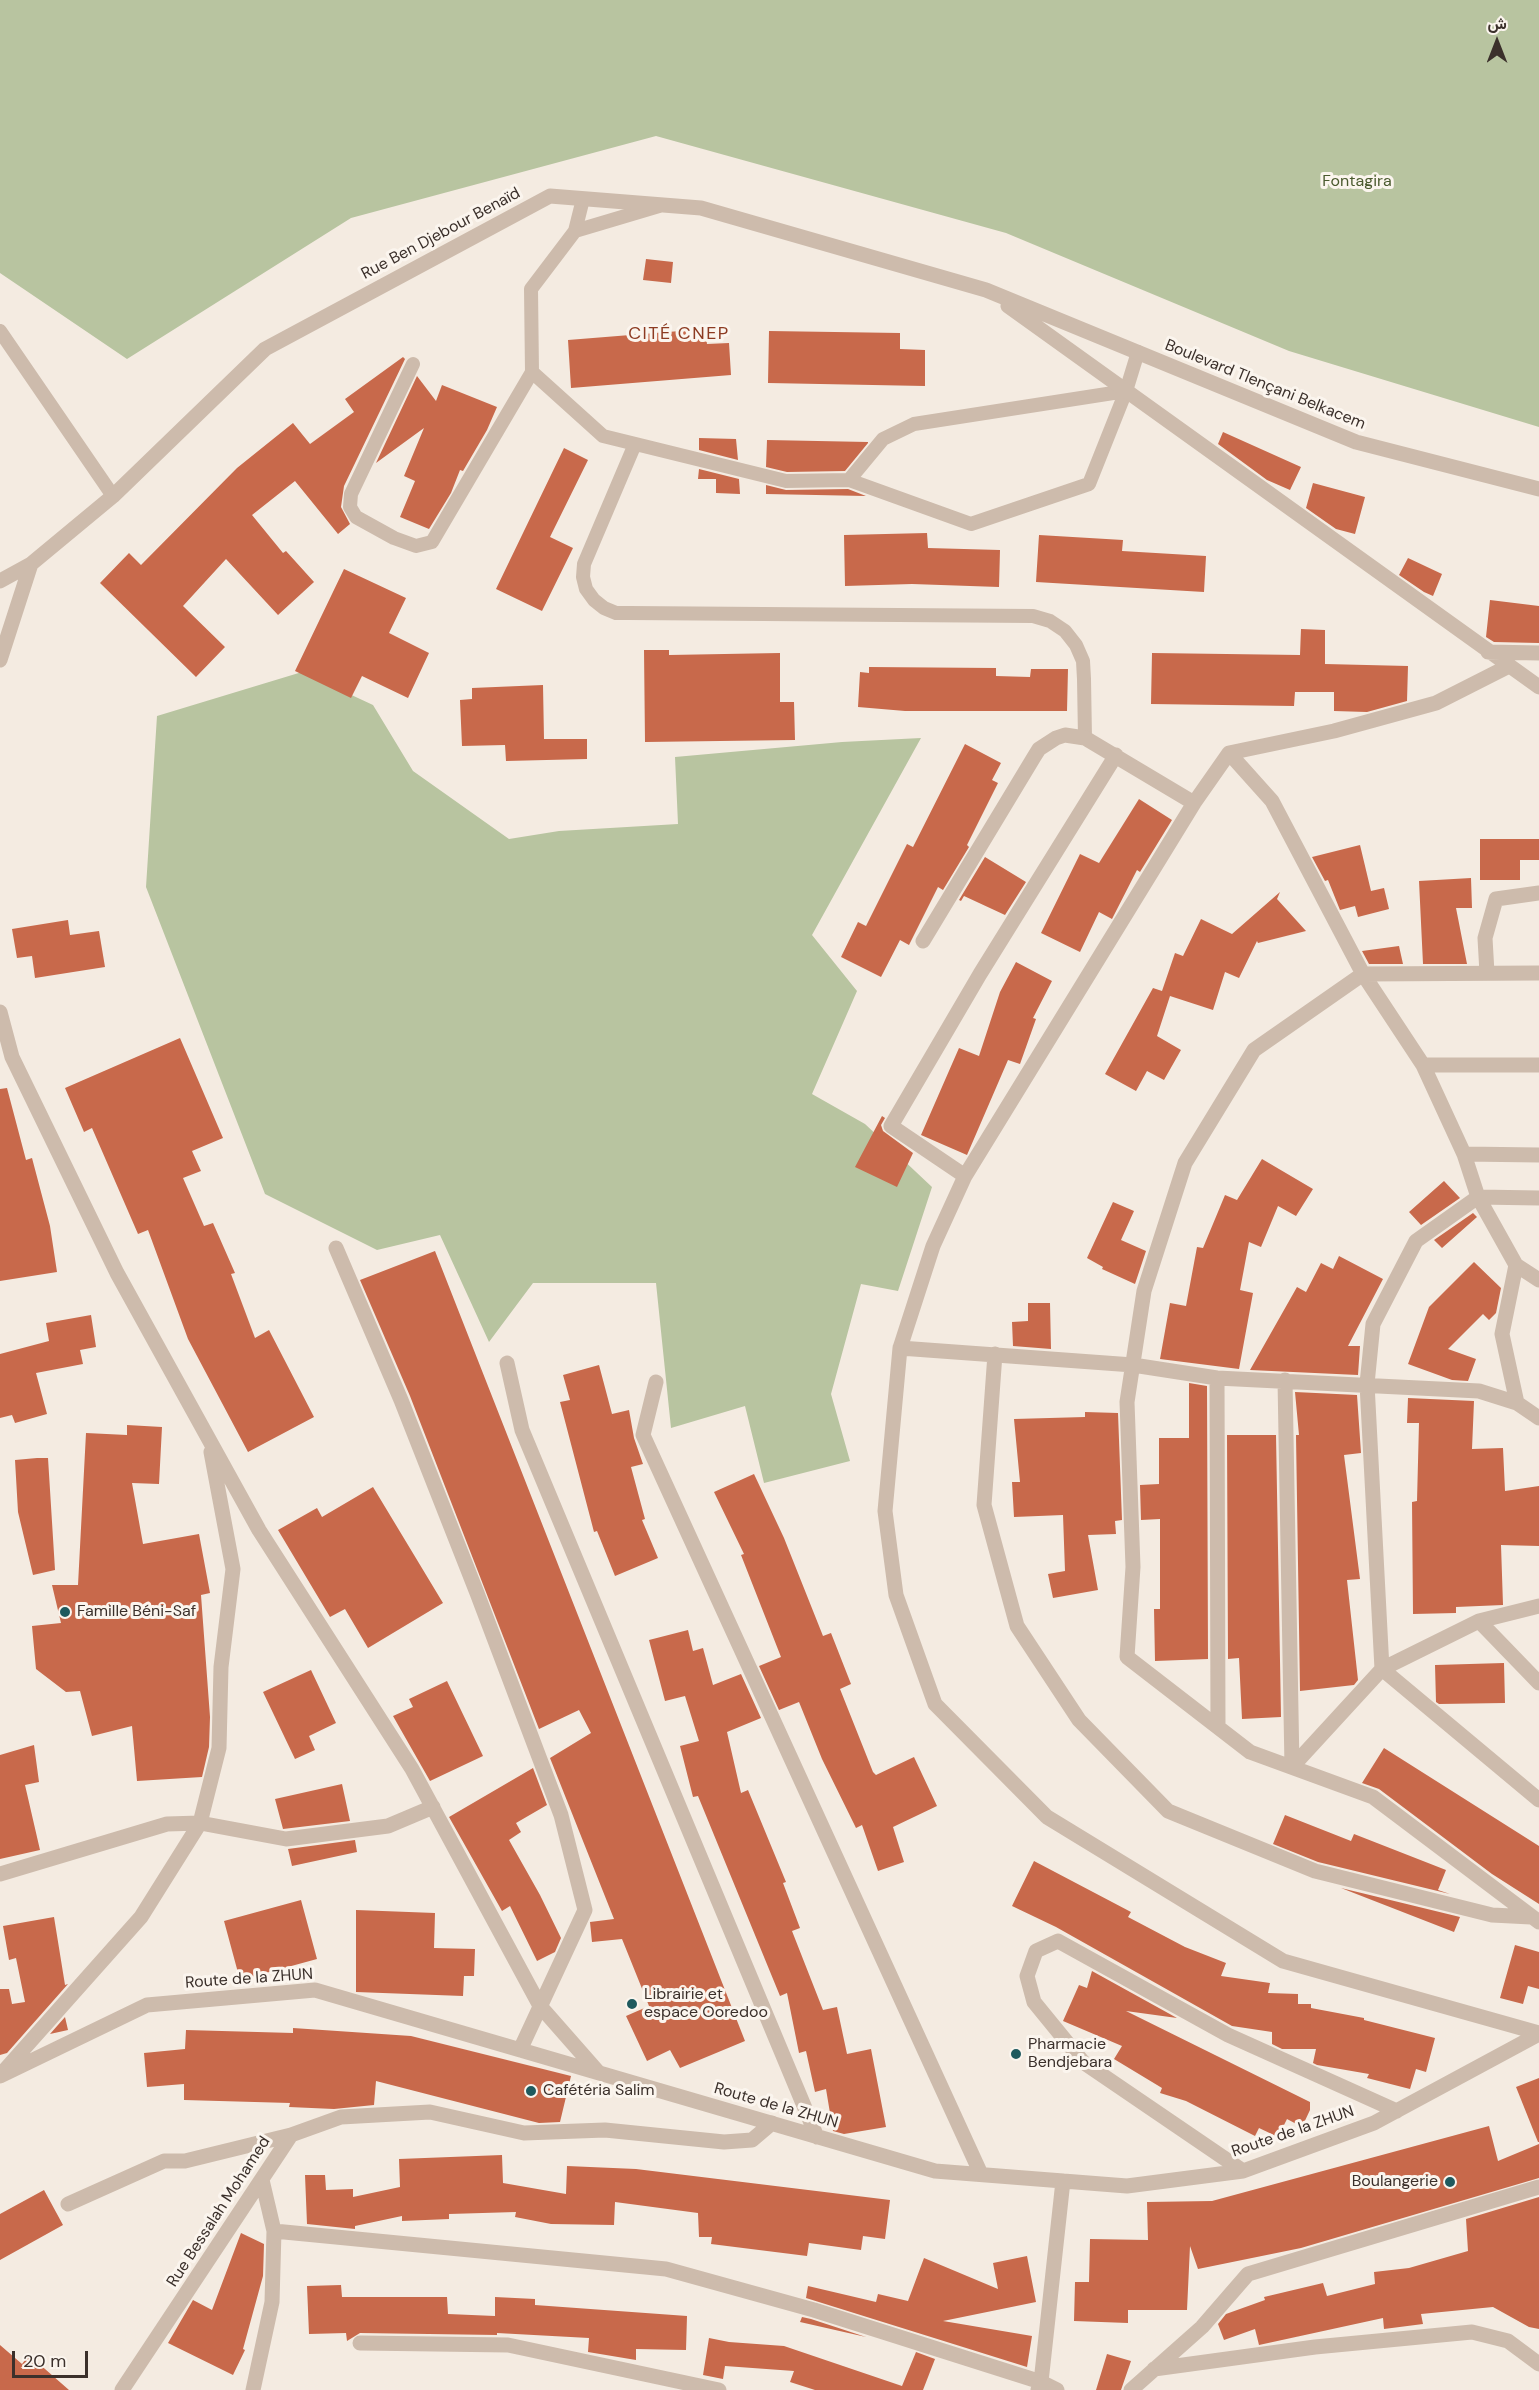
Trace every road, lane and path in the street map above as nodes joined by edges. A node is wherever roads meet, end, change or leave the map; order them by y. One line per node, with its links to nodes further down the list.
1 (583, 199): 2 (street, Rue Ben Djebour Benaïd); 3 (lane); 15 (street, Rue Ben Djebour Benaïd)
2 (661, 206): 3 (lane); 4 (street, Rue Ben Djebour Benaïd)
3 (575, 231): 10 (lane)
4 (986, 290): 5 (street, Boulevard Tlençani Belkacem); 7 (street)
5 (1051, 317): 7 (street); 8 (street, Boulevard Tlençani Belkacem)
6 (0, 331): 15 (lane)
7 (1056, 341): 11 (street)
8 (1138, 352): 11 (lane); 14 (street, Boulevard Tlençani Belkacem)
9 (413, 364): 10 (lane)
10 (532, 372): 12 (lane)
11 (1126, 391): 13 (lane); 13 (lane); 18 (street)
12 (635, 444): 13 (lane); 23 (lane)
13 (849, 480)
14 (1539, 489)
15 (113, 496): 16 (street, Rue Ben Djebour Benaïd)
16 (31, 564): 17 (street, Rue Ben Djebour Benaïd); 20 (street)
17 (0, 581)
18 (1488, 652): 19 (street); 21 (street)
19 (1539, 653)
20 (0, 660)
21 (1509, 666): 22 (street); 24 (street)
22 (1539, 687)
23 (1085, 738): 25 (street); 28 (street)
24 (1229, 753): 26 (street); 31 (street)
25 (1116, 755): 26 (street); 37 (street)
26 (1194, 803): 37 (street)
27 (1539, 893): 29 (street)
28 (923, 941)
29 (1487, 973): 30 (street); 31 (street)
30 (1539, 973)
31 (1363, 974): 33 (street); 46 (street)
32 (0, 1012): 53 (street)
33 (1423, 1065): 34 (street); 35 (street)
34 (1539, 1065)
35 (1464, 1154): 36 (street); 38 (street)
36 (1539, 1155)
37 (965, 1176): 43 (street)
38 (1478, 1197): 39 (street); 41 (street); 50 (street)
39 (1539, 1198)
40 (336, 1248): 65 (street)
41 (1516, 1265): 42 (street); 51 (street)
42 (1539, 1280)
43 (900, 1348): 44 (street); 66 (street)
44 (995, 1354): 46 (street); 64 (street)
45 (507, 1363): 73 (street)
46 (1132, 1365): 47 (street); 58 (street)
47 (1216, 1378): 48 (street); 58 (street)
48 (1285, 1380): 50 (street); 59 (street)
49 (656, 1382): 75 (street)
50 (1367, 1384): 51 (street); 56 (street)
51 (1517, 1403): 52 (street)
52 (1539, 1418)
53 (208, 1438): 61 (street); 62 (street)
54 (1539, 1606): 55 (street)
55 (1479, 1620): 56 (street); 57 (street)
56 (1382, 1669): 59 (street); 60 (street)
57 (1539, 1683)
58 (1218, 1727): 59 (street)
59 (1292, 1767): 64 (street)
60 (1539, 1800)
61 (433, 1807): 62 (street); 65 (street)
62 (200, 1823): 63 (street); 69 (street)
63 (0, 1874)
64 (1535, 1919)
65 (540, 2006): 67 (street); 68 (street)
66 (1539, 2033): 70 (street, Route de la ZHUN)
67 (520, 2050): 68 (street, Route de la ZHUN); 69 (street, Route de la ZHUN)
68 (598, 2073): 71 (street, Route de la ZHUN)
69 (0, 2076)
70 (1397, 2111): 74 (street, Route de la ZHUN); 74 (street)
71 (772, 2123): 72 (street, Rue Bessalah Mohamed); 73 (street, Route de la ZHUN)
72 (291, 2135): 76 (street, Rue Bessalah Mohamed); 79 (street)
73 (817, 2136): 75 (street, Route de la ZHUN)
74 (1243, 2171): 77 (street, Route de la ZHUN)
75 (981, 2174): 77 (street, Route de la ZHUN)
76 (262, 2180): 80 (street); 85 (street, Rue Bessalah Mohamed)
77 (1063, 2181): 84 (street)
78 (1539, 2187): 83 (street)
79 (68, 2204)
80 (274, 2231): 84 (street); 86 (street)
81 (360, 2343): 87 (street)
82 (1539, 2364): 83 (street)
83 (1154, 2369): 89 (street)
84 (1040, 2386): 88 (street)
85 (122, 2390)
86 (253, 2390)
87 (719, 2390)
88 (1058, 2390)
89 (1131, 2390)

